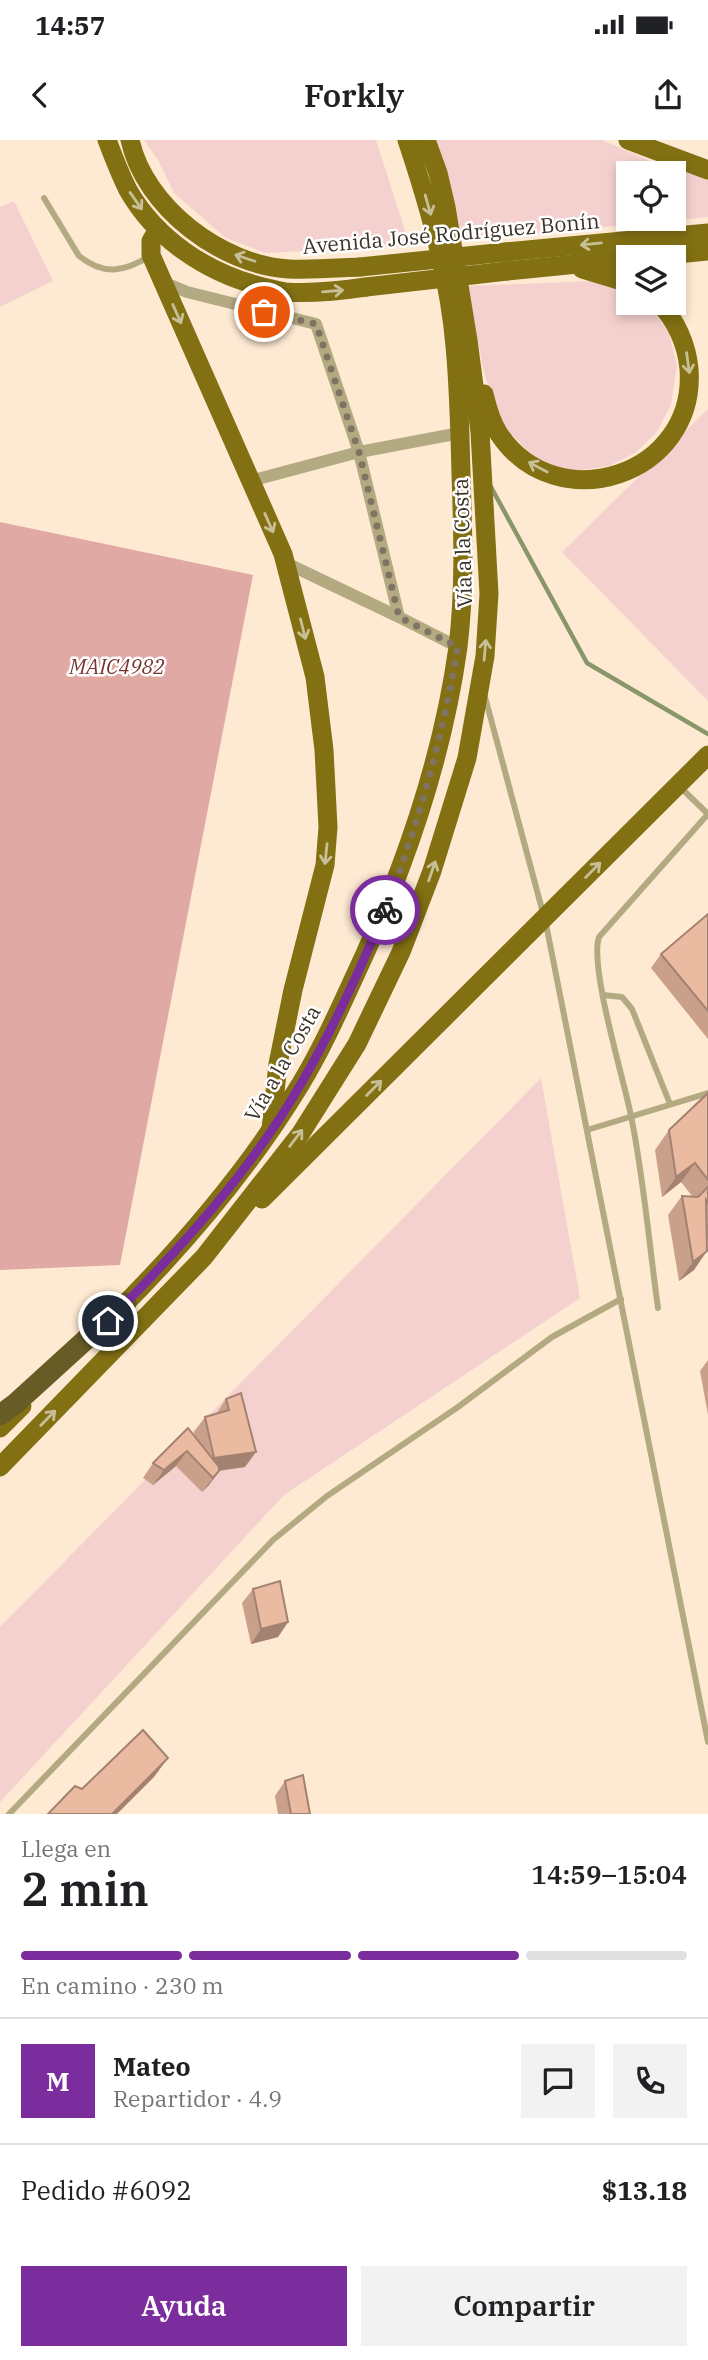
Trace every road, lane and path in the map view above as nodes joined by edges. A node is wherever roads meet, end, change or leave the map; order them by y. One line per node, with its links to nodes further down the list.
1 (107, 140): 8 (main road, Avenida José Rodríguez Bonín, one-way to 8)
2 (130, 140): 14 (main road, Avenida José Rodríguez Bonín, one-way to 2, bridge)
3 (407, 140): 20 (main road, Vía a la Costa, one-way to 20)
4 (426, 140): 19 (main road, Vía a la Costa)
5 (628, 140): 6 (main road)
6 (708, 170)
7 (44, 198): 12 (lane)
8 (158, 229): 12 (main road); 14 (main road, Avenida José Rodríguez Bonín, one-way to 14, bridge)
9 (708, 233): 14 (main road, Avenida José Rodríguez Bonín, one-way to 14)
10 (708, 251): 11 (main road)
11 (686, 253)
12 (151, 255): 17 (main road)
13 (616, 260): 15 (main road, Avenida José Rodríguez Bonín)
14 (506, 262): 15 (main road, Avenida José Rodríguez Bonín)
15 (542, 267): 16 (main road)
16 (616, 279)
17 (163, 281): 21 (street); 22 (main road, one-way to 22)
18 (668, 315): 19 (main road, one-way to 19)
19 (468, 340): 26 (main road, Vía a la Costa, one-way to 19)
20 (460, 433): 21 (street); 25 (main road, Vía a la Costa)
21 (359, 452): 22 (street); 24 (street)
22 (250, 481): 23 (main road, one-way to 23)
23 (286, 563): 24 (street); 35 (main road, one-way to 35)
24 (399, 617): 25 (street)
25 (458, 647): 35 (main road, Vía a la Costa)
26 (481, 681): 30 (lane); 37 (main road, Vía a la Costa, one-way to 26)
27 (708, 755): 28 (main road)
28 (678, 785): 29 (lane); 30 (main road, one-way to 28)
29 (708, 814): 31 (lane)
30 (545, 918): 36 (lane); 37 (main road, one-way to 30)
31 (603, 995): 33 (lane); 34 (lane)
32 (708, 1093): 33 (lane)
33 (670, 1104): 34 (lane)
34 (632, 1117): 36 (lane); 40 (lane)
35 (271, 1130): 39 (main road, Vía a la Costa)
36 (587, 1130): 38 (lane)
37 (204, 1257): 43 (main road, Vía a la Costa, one-way to 37)
38 (621, 1299): 44 (lane); 45 (lane)
39 (126, 1303): 41 (highway); 42 (main road, Vía a la Costa)
40 (658, 1308)
41 (0, 1415)
42 (0, 1428)
43 (0, 1467)
44 (708, 1742)
45 (9, 1814)

